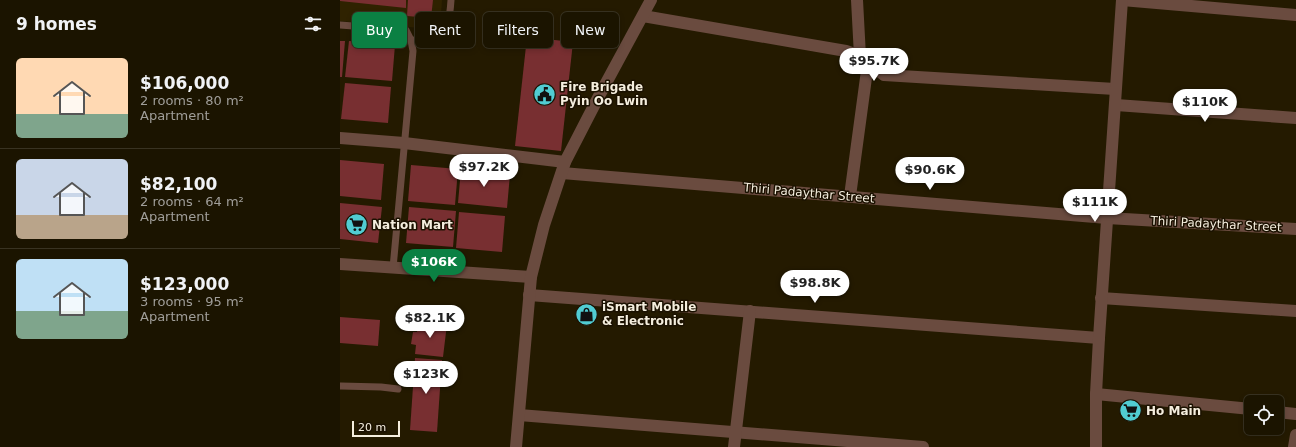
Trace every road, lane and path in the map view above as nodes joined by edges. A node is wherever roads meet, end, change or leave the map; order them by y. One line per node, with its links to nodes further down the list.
1 (451, 0): 8 (lane)
2 (651, 0): 6 (street)
3 (857, 0): 9 (street)
4 (1122, 0): 5 (street); 10 (street)
5 (1296, 15)
6 (643, 16): 9 (street); 15 (street)
7 (340, 24): 8 (lane)
8 (411, 40): 14 (lane)
9 (864, 59): 10 (street); 16 (street)
10 (1115, 89): 11 (street)
11 (1116, 105): 12 (street); 17 (street)
12 (1296, 118)
13 (340, 138): 14 (street, Thiri Padaythar Street)
14 (404, 143): 15 (street, Thiri Padaythar Street); 20 (lane)
15 (563, 168): 16 (street, Thiri Padaythar Street); 21 (street)
16 (850, 196): 17 (street, Thiri Padaythar Street)
17 (1108, 218): 18 (street, Thiri Padaythar Street); 23 (street)
18 (1296, 229)
19 (340, 264): 20 (street)
20 (394, 268): 21 (street)
21 (531, 277): 22 (street)
22 (529, 295): 24 (street); 33 (street)
23 (1101, 298): 25 (street); 26 (street)
24 (750, 311): 26 (street); 34 (street)
25 (1296, 311)
26 (1099, 338): 29 (street)
27 (340, 388): 28 (lane)
28 (398, 390)
29 (1096, 394): 30 (street); 39 (street)
30 (1244, 408)
31 (1284, 413): 32 (street)
32 (1296, 414)
33 (519, 415): 34 (street); 36 (street)
34 (735, 432): 37 (street); 38 (street)
35 (1296, 435): 40 (street)
36 (516, 447)
37 (734, 447)
38 (923, 447)
39 (1096, 447)
40 (1294, 447)

